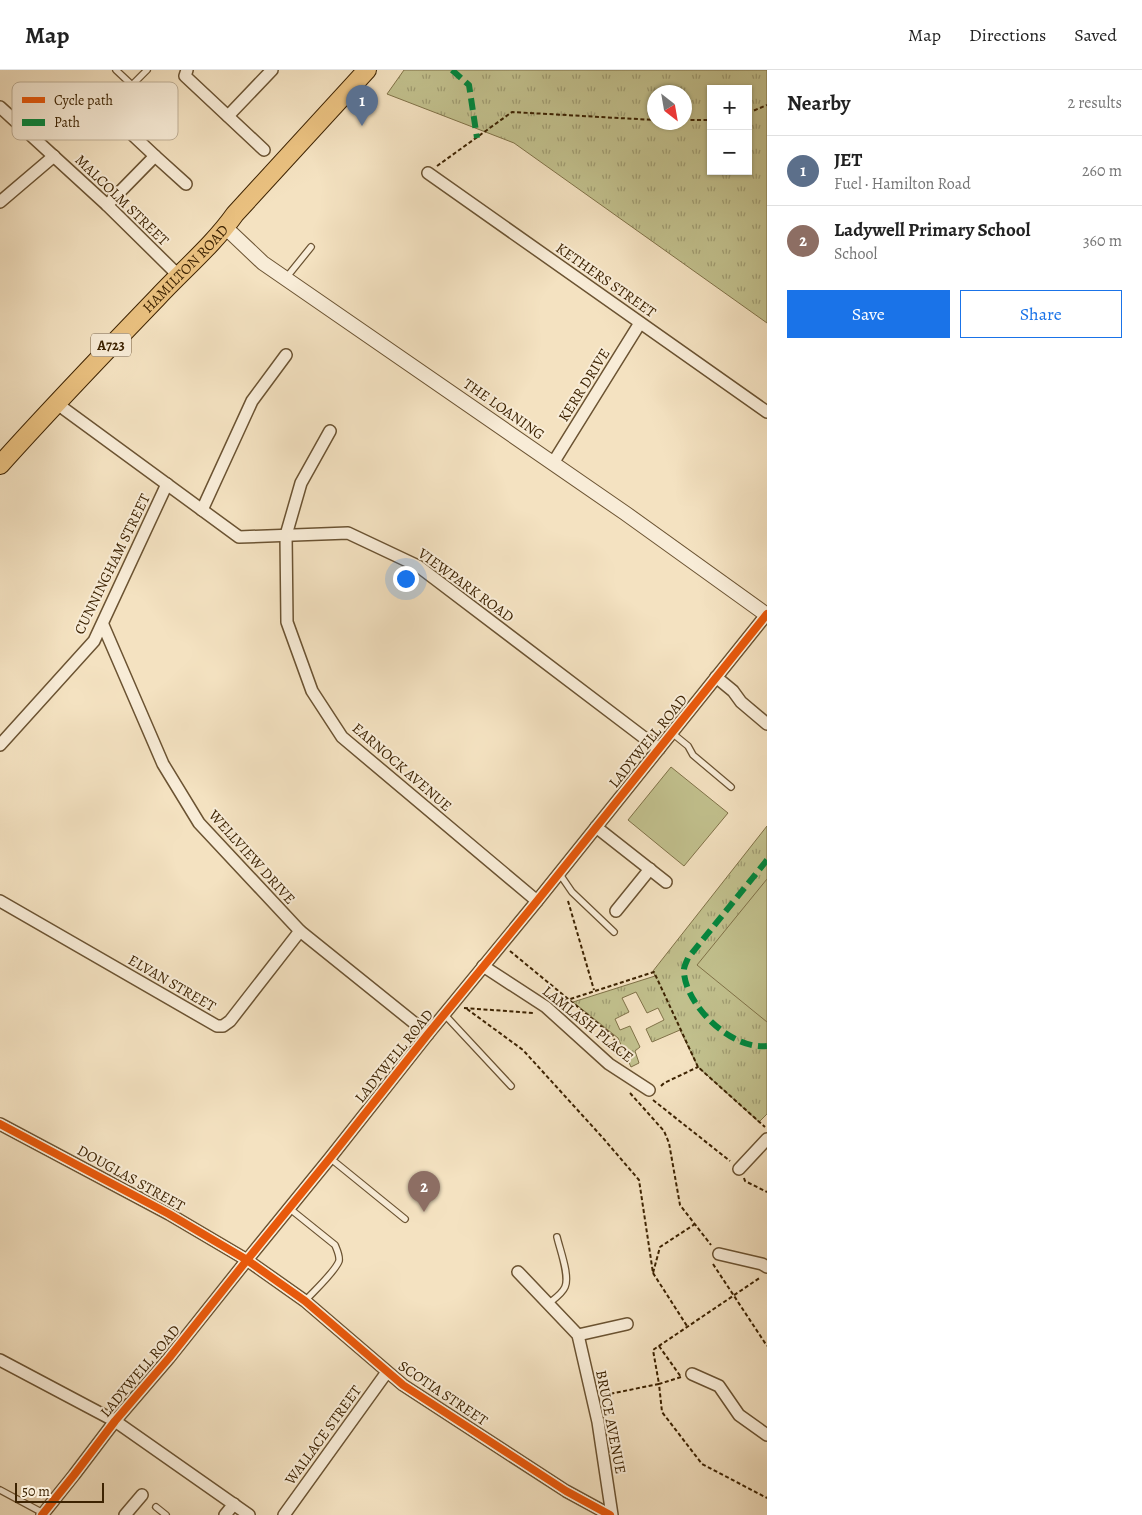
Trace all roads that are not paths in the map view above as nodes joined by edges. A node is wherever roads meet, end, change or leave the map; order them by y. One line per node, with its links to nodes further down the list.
1 (116, 70): 6 (lane)
2 (147, 70): 7 (lane)
3 (187, 70): 9 (street)
4 (272, 70): 9 (street)
5 (367, 70): 20 (main road, HAMILTON ROAD / A723)
6 (129, 82)
7 (135, 82)
8 (0, 107): 10 (street, MALCOLM STREET)
9 (228, 116): 13 (street)
10 (12, 118)
11 (36, 140): 14 (street, MALCOLM STREET)
12 (138, 140): 15 (street)
13 (264, 150)
14 (54, 156): 18 (street); 19 (street, MALCOLM STREET)
15 (155, 156): 17 (street); 19 (street)
16 (428, 173): 24 (street, KETHERS STREET)
17 (186, 184)
18 (0, 202)
19 (107, 205): 22 (street, MALCOLM STREET)
20 (226, 228): 22 (main road, HAMILTON ROAD / A723); 23 (street, THE LOANING)
21 (311, 247): 23 (lane)
22 (178, 275): 26 (main road, HAMILTON ROAD / A723)
23 (286, 278): 29 (street, THE LOANING)
24 (640, 323): 27 (street, KETHERS STREET); 29 (street, KERR DRIVE)
25 (286, 356): 32 (street)
26 (56, 404): 30 (main road, HAMILTON ROAD / A723); 31 (street, VIEWPARK ROAD)
27 (767, 412)
28 (330, 431): 33 (street, EARNOCK AVENUE)
29 (553, 463): 34 (street, THE LOANING)
30 (0, 465)
31 (167, 484): 32 (street, VIEWPARK ROAD); 35 (street, CUNNINGHAM STREET)
32 (202, 510): 33 (street, VIEWPARK ROAD)
33 (286, 535): 40 (street, VIEWPARK ROAD); 47 (street, EARNOCK AVENUE)
34 (767, 614): 36 (street, LADYWELL ROAD)
35 (103, 625): 39 (street, CUNNINGHAM STREET); 49 (street, WELLVIEW DRIVE)
36 (716, 677): 37 (street); 38 (street, LADYWELL ROAD)
37 (767, 724)
38 (672, 733): 40 (street, LADYWELL ROAD); 41 (lane)
39 (0, 745)
40 (659, 749): 42 (street, LADYWELL ROAD)
41 (731, 787)
42 (596, 827): 43 (street); 44 (street, LADYWELL ROAD)
43 (650, 869): 45 (street); 48 (street)
44 (559, 873): 47 (street, LADYWELL ROAD); 50 (lane)
45 (666, 882)
46 (0, 901): 49 (street, ELVAN STREET)
47 (537, 901): 51 (street, LADYWELL ROAD)
48 (616, 911)
49 (300, 931): 53 (street, WELLVIEW DRIVE)
50 (614, 932)
51 (483, 966): 52 (street, LADYWELL ROAD); 55 (street, LAMLASH PLACE)
52 (448, 1011): 53 (street, LADYWELL ROAD); 54 (lane)
53 (428, 1034): 58 (street, LADYWELL ROAD)
54 (511, 1086)
55 (649, 1093)
56 (0, 1124): 64 (street, DOUGLAS STREET)
57 (767, 1139): 59 (street)
58 (330, 1158): 60 (street, LADYWELL ROAD); 61 (lane)
59 (739, 1169)
60 (289, 1208): 64 (street, LADYWELL ROAD); 67 (lane)
61 (405, 1219)
62 (557, 1238): 68 (lane)
63 (718, 1253): 65 (street)
64 (247, 1260): 67 (street, SCOTIA STREET); 74 (street, LADYWELL ROAD)
65 (767, 1267)
66 (518, 1272): 68 (street)
67 (305, 1301): 72 (street, SCOTIA STREET)
68 (548, 1304): 70 (street)
69 (627, 1324): 70 (street)
70 (578, 1335): 86 (street, BRUCE AVENUE)
71 (0, 1360): 74 (street)
72 (387, 1372): 85 (street, WALLACE STREET); 86 (street, SCOTIA STREET)
73 (687, 1376): 75 (street)
74 (116, 1421): 78 (street); 80 (street, LADYWELL ROAD)
75 (767, 1435)
76 (0, 1490): 80 (lane)
77 (142, 1495): 81 (street)
78 (234, 1504): 83 (street); 84 (street)
79 (156, 1508): 82 (lane)
80 (42, 1514)
81 (125, 1515)
82 (166, 1515)
83 (225, 1515)
84 (249, 1515)
85 (284, 1515)
86 (611, 1515)

